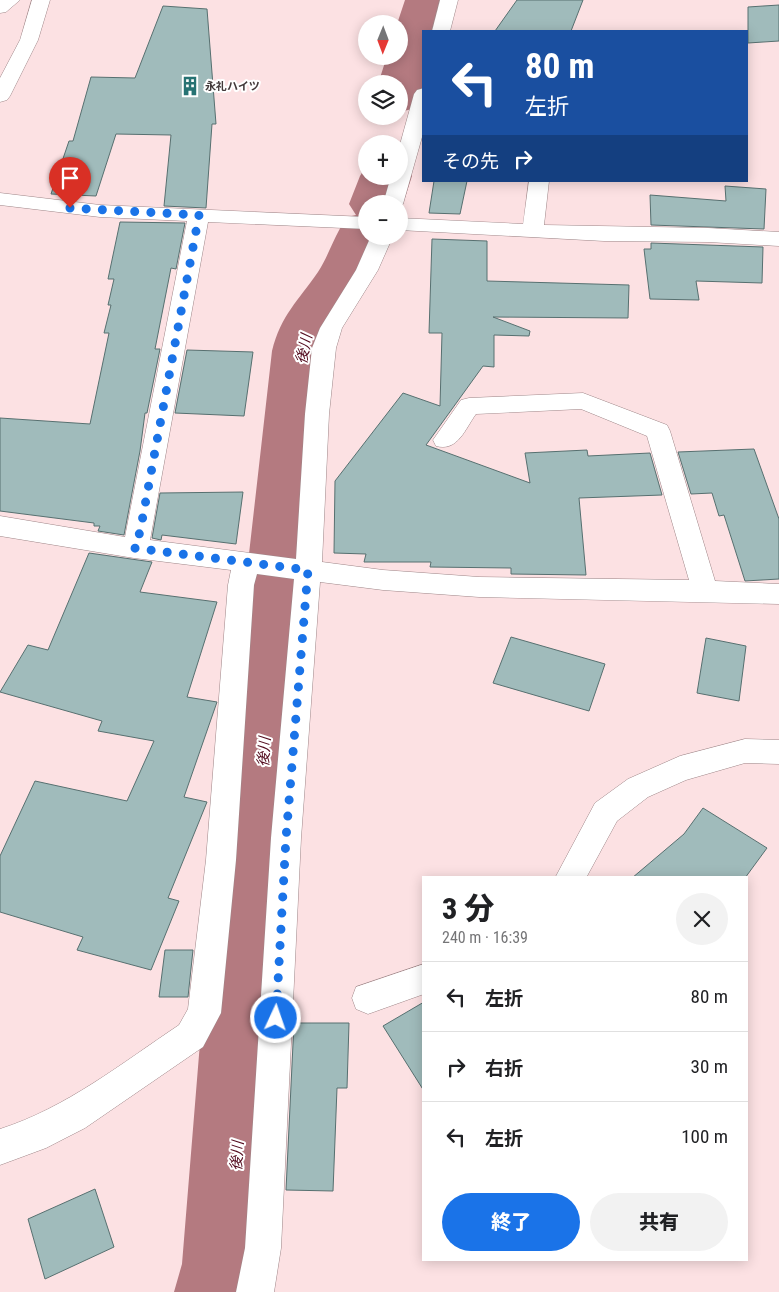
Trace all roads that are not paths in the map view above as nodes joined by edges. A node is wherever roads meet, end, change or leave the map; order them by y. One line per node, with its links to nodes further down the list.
1 (11, 0): 4 (street)
2 (41, 0): 6 (street)
3 (449, 0): 5 (street)
4 (0, 8)
5 (441, 30)
6 (0, 96)
7 (422, 101): 9 (street)
8 (539, 182): 14 (street)
9 (396, 195)
10 (0, 199): 11 (street)
11 (199, 215): 12 (street); 19 (street)
12 (357, 222)
13 (408, 224): 14 (street)
14 (533, 230): 15 (street)
15 (779, 239)
16 (378, 245): 21 (street)
17 (445, 440): 22 (street)
18 (0, 526): 19 (street)
19 (134, 548): 20 (street)
20 (258, 565): 21 (street); 28 (street)
21 (302, 570): 22 (street); 29 (street)
22 (705, 591): 23 (street)
23 (779, 594)
24 (779, 752): 25 (street)
25 (571, 876)
26 (422, 980): 27 (street)
27 (368, 998)
28 (0, 1147)
29 (255, 1292)

